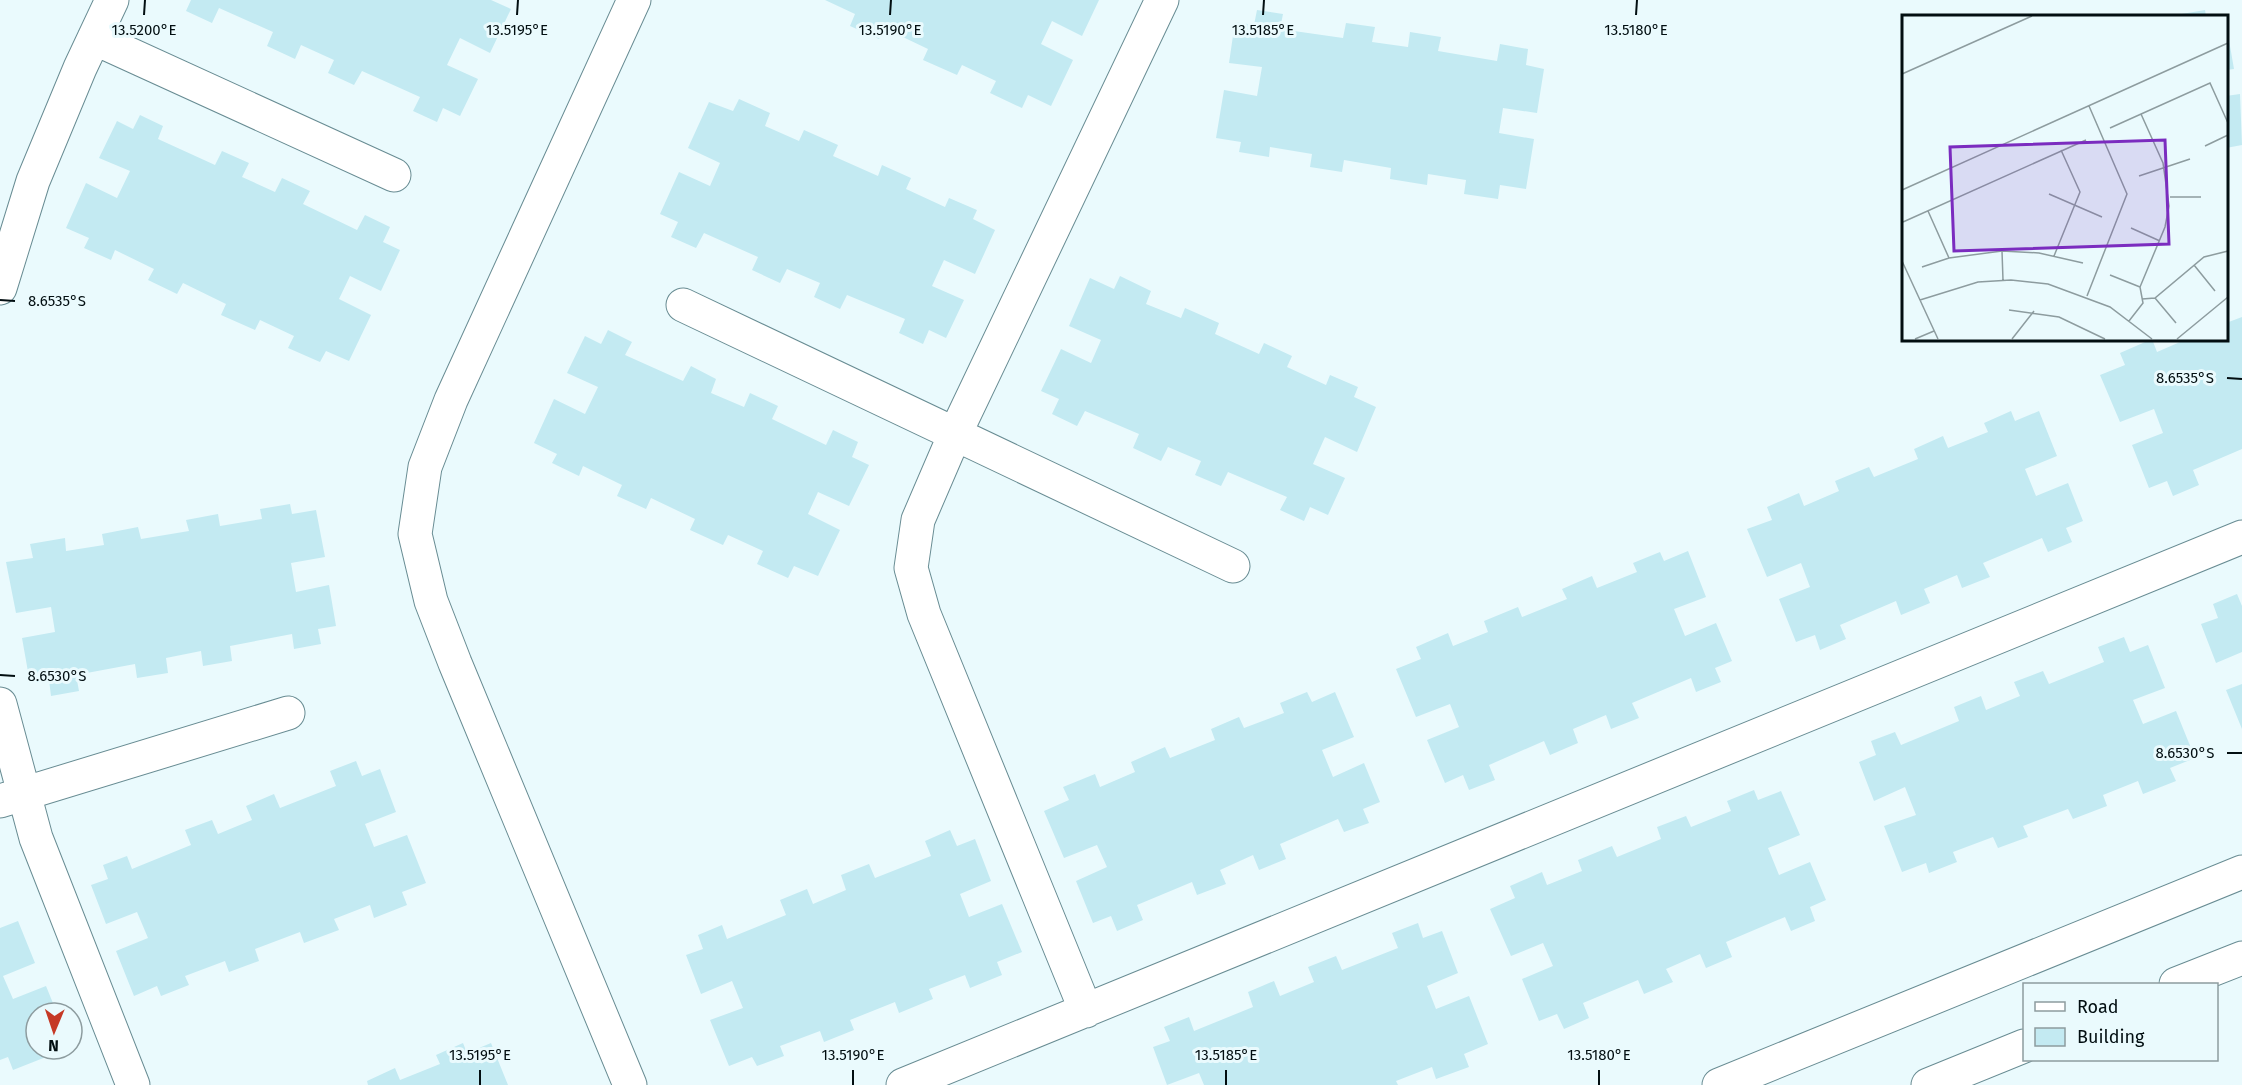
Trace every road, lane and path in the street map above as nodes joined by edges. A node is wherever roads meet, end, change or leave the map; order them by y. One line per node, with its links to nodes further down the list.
1 (112, 0): 4 (street)
2 (634, 0): 20 (street)
3 (1162, 0): 8 (street)
4 (94, 38): 5 (street); 6 (street)
5 (394, 175)
6 (0, 288)
7 (683, 305): 8 (street)
8 (955, 434): 10 (street); 17 (street)
9 (2242, 537): 17 (street)
10 (1233, 566)
11 (0, 704): 13 (street)
12 (288, 713): 13 (street)
13 (12, 797): 19 (street)
14 (2242, 872): 22 (street)
15 (2242, 958): 16 (street)
16 (2179, 983)
17 (1086, 1011): 21 (street)
18 (2023, 1047): 23 (street)
19 (133, 1085)
20 (630, 1085)
21 (903, 1085)
22 (1719, 1085)
23 (1928, 1085)

